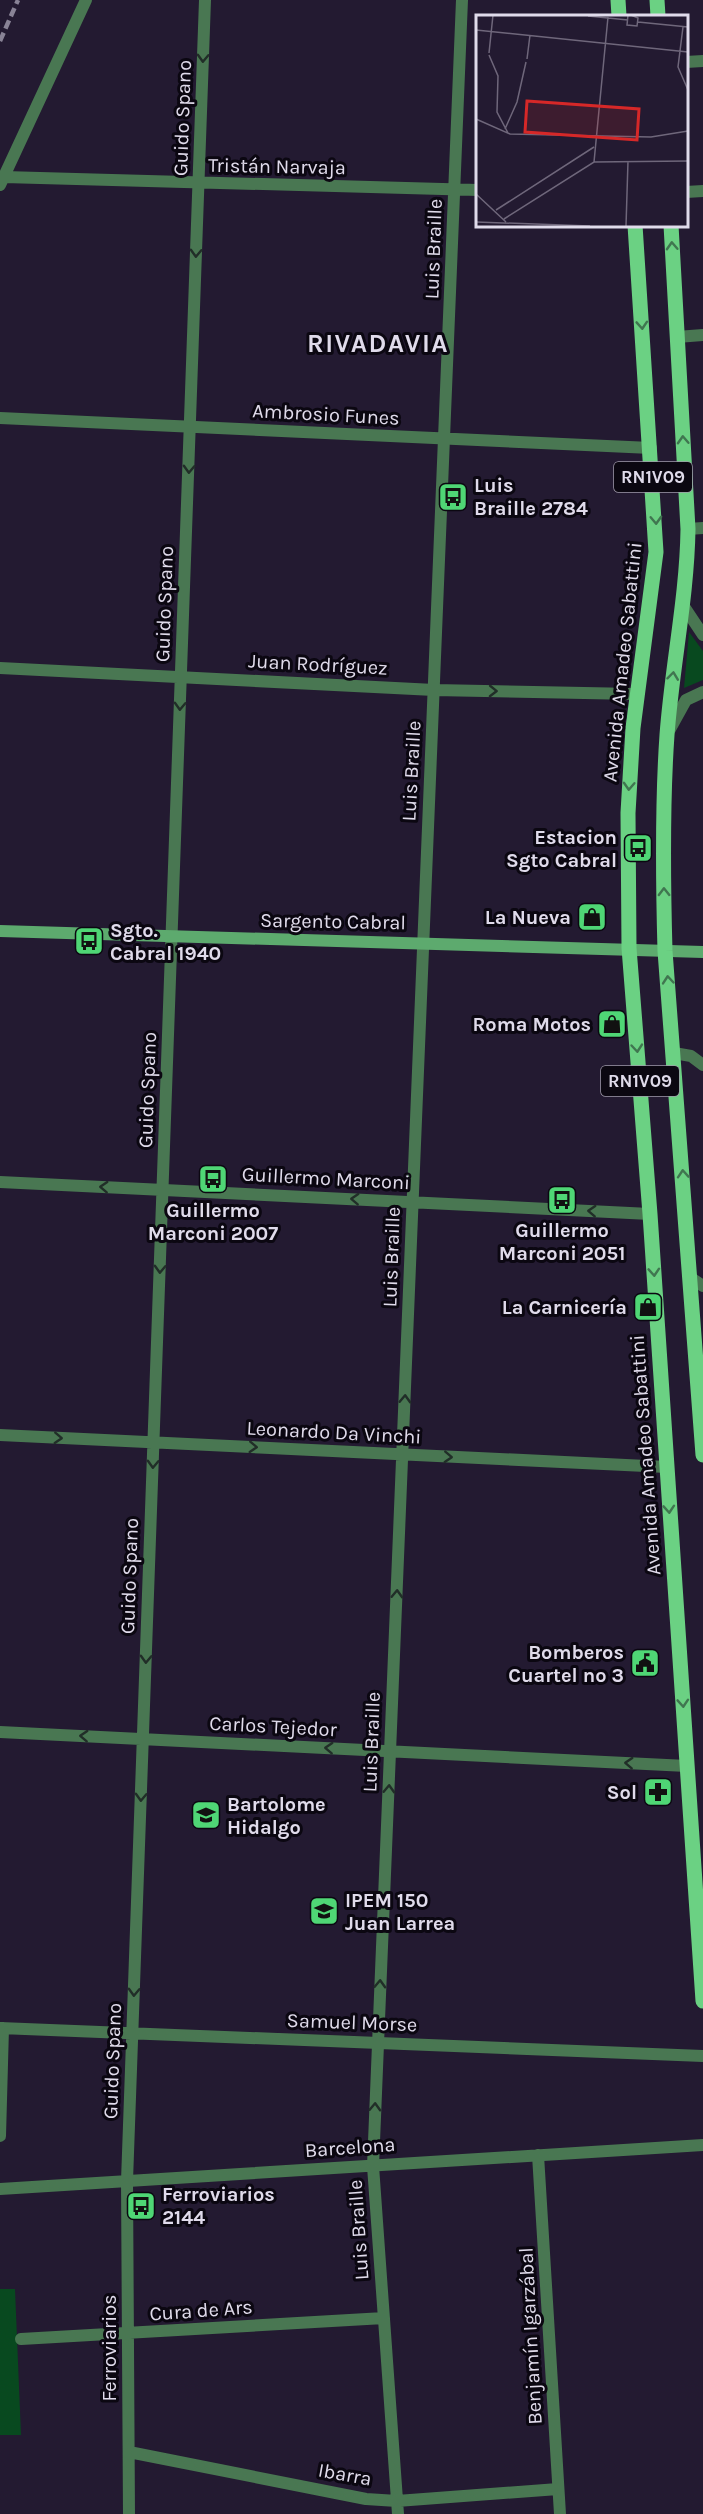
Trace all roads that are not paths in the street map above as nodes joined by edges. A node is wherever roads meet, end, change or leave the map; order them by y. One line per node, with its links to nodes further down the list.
1 (86, 0): 10 (street)
2 (206, 0): 11 (street, Guido Spano, one-way to 11)
3 (462, 0): 12 (street, Luis Braille)
4 (618, 0): 6 (main road)
5 (657, 0): 7 (main road)
6 (619, 15)
7 (658, 15)
8 (703, 61): 9 (street)
9 (688, 62)
10 (2, 181): 11 (street, Tristán Narvaja)
11 (199, 184): 12 (street, Tristán Narvaja); 21 (street, Guido Spano, one-way to 21)
12 (455, 190): 13 (street, Tristán Narvaja); 22 (street, Luis Braille)
13 (476, 190)
14 (703, 191): 15 (street)
15 (688, 192)
16 (635, 226): 23 (main road, Avenida Amadeo Sabattini / RN1V09, one-way to 23)
17 (671, 226): 19 (main road, RN1V09, one-way to 17)
18 (703, 335): 19 (street)
19 (677, 336): 24 (main road, RN1V09, one-way to 19)
20 (0, 418): 21 (street, Ambrosio Funes)
21 (190, 427): 22 (street, Ambrosio Funes); 28 (street, Guido Spano, one-way to 28)
22 (444, 440): 23 (street, Ambrosio Funes); 29 (street, Luis Braille)
23 (651, 448): 31 (main road, Avenida Amadeo Sabattini / RN1V09, one-way to 31)
24 (695, 529): 25 (main road, RN1V09)
25 (683, 605): 26 (street); 32 (main road, RN1V09, one-way to 25)
26 (703, 635)
27 (0, 668): 28 (street, Juan Rodríguez)
28 (181, 677): 29 (street, Juan Rodríguez); 34 (street, Guido Spano, one-way to 34)
29 (434, 690): 31 (street, Juan Rodríguez, one-way to 31); 35 (street, Luis Braille)
30 (703, 692): 32 (street)
31 (635, 694): 36 (main road, Avenida Amadeo Sabattini / RN1V09, one-way to 36)
32 (667, 735): 37 (main road, RN1V09, one-way to 32)
33 (0, 931): 34 (street, Sargento Cabral)
34 (172, 938): 35 (street, Sargento Cabral); 42 (street, Guido Spano)
35 (423, 942): 36 (street, Sargento Cabral); 43 (street, Luis Braille)
36 (629, 948): 37 (street, Sargento Cabral); 44 (main road, Avenida Amadeo Sabattini / RN1V09, one-way to 44)
37 (665, 951): 38 (street, Sargento Cabral); 39 (main road, RN1V09, one-way to 37)
38 (703, 951)
39 (674, 1053): 40 (street); 45 (main road, RN1V09, one-way to 39)
40 (703, 1065)
41 (0, 1182): 42 (street, Guillermo Marconi, one-way to 41)
42 (163, 1190): 43 (street, Guillermo Marconi, one-way to 42); 48 (street, Guido Spano, one-way to 48)
43 (413, 1201): 44 (street, Guillermo Marconi, one-way to 43); 49 (street, Luis Braille, one-way to 43)
44 (651, 1214): 51 (main road, Avenida Amadeo Sabattini / RN1V09, one-way to 51)
45 (697, 1282): 46 (main road, RN1V09)
46 (702, 1432): 50 (main road, RN1V09)
47 (0, 1435): 48 (street, Leonardo Da Vinchi, one-way to 48)
48 (154, 1443): 49 (street, Leonardo Da Vinchi, one-way to 49); 53 (street, Guido Spano, one-way to 53)
49 (402, 1454): 51 (street, Leonardo Da Vinchi, one-way to 51); 54 (street, Luis Braille, one-way to 49)
50 (703, 1455)
51 (667, 1467): 55 (main road, Avenida Amadeo Sabattini / RN1V09, one-way to 55)
52 (0, 1732): 53 (street, Carlos Tejedor, one-way to 52)
53 (143, 1739): 54 (street, Carlos Tejedor, one-way to 53); 58 (street, Guido Spano, one-way to 58)
54 (390, 1751): 55 (street, Carlos Tejedor, one-way to 54); 59 (street, Luis Braille, one-way to 54)
55 (687, 1766): 56 (main road, Avenida Amadeo Sabattini / RN1V09)
56 (703, 2001)
57 (1, 2028): 58 (street, Samuel Morse); 61 (street)
58 (132, 2032): 59 (street, Samuel Morse); 65 (street, Guido Spano)
59 (378, 2042): 60 (street, Samuel Morse); 64 (street, Luis Braille, one-way to 59)
60 (703, 2056)
61 (0, 2136)
62 (703, 2145): 63 (street, Barcelona)
63 (538, 2155): 64 (street, Barcelona); 71 (street, Benjamín Igarzábal)
64 (373, 2166): 65 (street, Barcelona); 67 (street, Luis Braille)
65 (127, 2181): 66 (street, Barcelona); 68 (street, Ferroviarios)
66 (0, 2189)
67 (384, 2318): 68 (street, Cura de Ars); 72 (street, Luis Braille)
68 (128, 2334): 69 (street, Cura de Ars); 70 (street, Ferroviarios)
69 (21, 2339)
70 (129, 2452): 72 (street, Ibarra); 73 (street, Ferroviarios)
71 (558, 2489): 72 (street, Ibarra); 74 (street, Benjamín Igarzábal)
72 (398, 2508)
73 (129, 2514)
74 (560, 2514)

